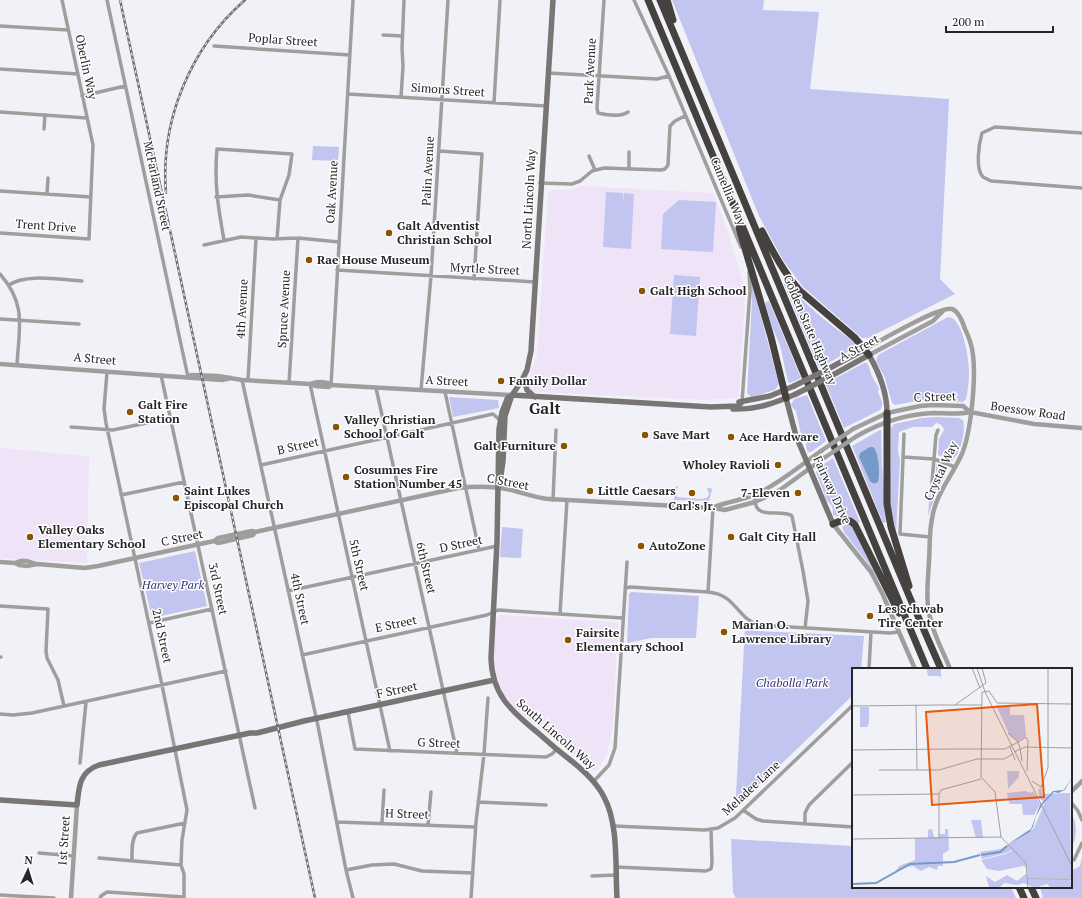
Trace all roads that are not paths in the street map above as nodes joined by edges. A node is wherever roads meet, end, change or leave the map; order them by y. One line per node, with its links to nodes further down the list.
1 (62, 0): 15 (street, Oberlin Way)
2 (107, 0): 27 (street, McFarland Street)
3 (353, 0): 20 (street, Oak Avenue)
4 (404, 0): 17 (street)
5 (448, 0): 31 (street, Palin Avenue)
6 (500, 0): 32 (street)
7 (552, 0): 23 (main road, North Lincoln Way)
8 (604, 0): 25 (street, Park Avenue)
9 (634, 0): 26 (street, Camellia Way)
10 (644, 0): 18 (highway)
11 (648, 0): 18 (highway, Golden State Highway)
12 (660, 0): 21 (highway, Golden State Highway)
13 (667, 0): 21 (highway)
14 (0, 26): 15 (street)
15 (68, 30): 24 (street, Oberlin Way)
16 (383, 35): 17 (street)
17 (402, 36): 30 (street)
18 (666, 43): 52 (highway, Golden State Highway)
19 (214, 46): 20 (street, Poplar Street)
20 (350, 55): 28 (street, Oak Avenue)
21 (684, 56): 48 (highway, Golden State Highway)
22 (0, 69): 24 (street)
23 (548, 73): 25 (street); 33 (main road, North Lincoln Way)
24 (78, 74): 29 (street, Oberlin Way)
25 (600, 76): 26 (street); 35 (street, Park Avenue)
26 (669, 76): 37 (street, Camellia Way)
27 (125, 86): 29 (street); 81 (street, McFarland Street)
28 (348, 94): 30 (street, Simons Street); 62 (street, Oak Avenue)
29 (82, 96): 38 (street, Oberlin Way)
30 (401, 97): 31 (street, Simons Street)
31 (442, 100): 32 (street, Simons Street); 41 (street, Palin Avenue)
32 (494, 103): 33 (street, Simons Street)
33 (546, 106): 49 (main road, North Lincoln Way)
34 (0, 112): 36 (street)
35 (628, 112)
36 (45, 115): 38 (street); 39 (street)
37 (685, 116): 45 (street); 93 (street, Camellia Way)
38 (87, 118): 44 (street, Oberlin Way)
39 (44, 129)
40 (1082, 133): 50 (street)
41 (439, 151): 66 (street, Palin Avenue); 67 (street)
42 (630, 152): 45 (street)
43 (589, 156): 46 (street)
44 (93, 164): 54 (street, Trent Drive)
45 (629, 168): 46 (street)
46 (595, 170): 49 (street)
47 (48, 178): 53 (street)
48 (735, 179): 76 (highway); 147 (highway, Golden State Highway)
49 (540, 184): 69 (main road, North Lincoln Way)
50 (1082, 188)
51 (0, 191): 53 (street)
52 (729, 193): 90 (highway); 156 (highway, Golden State Highway)
53 (47, 194): 54 (street)
54 (91, 197): 57 (street, Trent Drive)
55 (216, 197): 56 (street); 56 (street); 61 (street)
56 (280, 200): 60 (street)
57 (0, 233)
58 (256, 238): 60 (street); 61 (street); 83 (street, 4th Avenue)
59 (298, 238): 60 (street); 62 (street); 84 (street, Spruce Avenue)
60 (277, 239)
61 (224, 240): 63 (street)
62 (339, 242): 64 (street, Oak Avenue)
63 (204, 245)
64 (338, 270): 66 (street, Myrtle Street); 86 (street, Oak Avenue)
65 (0, 274): 70 (street)
66 (432, 276): 67 (street, Myrtle Street); 88 (street, Palin Avenue)
67 (474, 279): 69 (street, Myrtle Street)
68 (82, 282): 70 (street)
69 (535, 282): 82 (main road, North Lincoln Way)
70 (9, 284): 74 (street)
71 (952, 309): 72 (street, A Street); 95 (street, Crystal Way)
72 (943, 311): 76 (street, A Street); 76 (street, A Street)
73 (0, 319): 74 (street)
74 (19, 320): 75 (street); 78 (street)
75 (79, 324)
76 (867, 352): 90 (main road, A Street, bridge); 90 (main road, A Street, bridge); 96 (main road)
77 (0, 364): 78 (street, A Street)
78 (16, 365): 79 (street, A Street)
79 (107, 372): 80 (street, A Street); 103 (street, 2nd Street)
80 (161, 375): 81 (street, A Street); 97 (street, 3rd Street)
81 (188, 377): 83 (street, A Street)
82 (524, 378): 91 (main road, North Lincoln Way); 92 (main road)
83 (245, 380): 84 (street, A Street); 112 (street, 4th Street)
84 (289, 383): 85 (street, A Street)
85 (310, 384): 86 (street, A Street); 108 (street, 5th Street)
86 (331, 385): 87 (street, A Street)
87 (376, 388): 88 (street, A Street); 107 (street, 6th Street)
88 (421, 390): 89 (street, A Street)
89 (445, 392): 91 (street, A Street); 100 (street)
90 (785, 394): 93 (main road, A Street); 94 (main road, A Street); 111 (main road, Fairway Drive)
91 (512, 395): 92 (main road, A Street); 98 (main road, South Lincoln Way); 119 (main road, South Lincoln Way)
92 (535, 397): 94 (main road, A Street)
93 (742, 402): 94 (main road, A Street)
94 (711, 407)
95 (970, 412): 96 (street, C Street); 99 (street, C Street); 102 (street, Boessow Road); 113 (street, Crystal Way)
96 (887, 414): 99 (highway); 111 (street, C Street, bridge)
97 (170, 418): 103 (street); 115 (street, 3rd Street)
98 (500, 421): 100 (street, B Street); 119 (main road, South Lincoln Way)
99 (887, 422): 114 (street, C Street, bridge); 147 (highway)
100 (452, 423): 107 (street, B Street); 118 (street)
101 (71, 427): 103 (street)
102 (1082, 428)
103 (107, 430): 120 (street, 2nd Street)
104 (556, 430): 121 (street)
105 (938, 430): 110 (street, Crystal Way)
106 (904, 434): 109 (street)
107 (387, 437): 108 (street, B Street); 123 (street, 6th Street)
108 (324, 451): 112 (street, B Street); 126 (street, 5th Street)
109 (903, 457): 110 (street); 129 (street)
110 (934, 459): 113 (street); 116 (street, Crystal Way)
111 (806, 461): 114 (main road, Fairway Drive); 117 (street, C Street)
112 (261, 465): 128 (street, 4th Street)
113 (955, 468): 129 (street, Crystal Way)
114 (809, 469): 124 (street, C Street); 127 (main road, Fairway Drive)
115 (184, 482): 120 (street); 130 (street, 3rd Street)
116 (932, 482)
117 (773, 484): 124 (street); 125 (street, C Street)
118 (465, 487): 119 (street, C Street); 123 (street, C Street); 132 (street)
119 (498, 488): 121 (street, C Street); 131 (main road, South Lincoln Way)
120 (121, 495): 133 (street, 2nd Street)
121 (553, 500): 122 (street, C Street)
122 (567, 500): 125 (street, C Street); 144 (street)
123 (400, 501): 126 (street, C Street); 136 (street, 6th Street)
124 (755, 502): 125 (street, C Street); 149 (street)
125 (713, 508): 140 (street)
126 (337, 514): 128 (street, C Street); 137 (street, 5th Street)
127 (833, 524): 151 (street, Fairway Drive); 156 (highway)
128 (275, 528): 130 (street, C Street); 139 (street, 4th Street)
129 (930, 537): 158 (street, Crystal Way)
130 (198, 545): 133 (street, C Street); 142 (street, 3rd Street)
131 (496, 546): 132 (street, D Street); 143 (main road, South Lincoln Way)
132 (478, 550): 136 (street, D Street)
133 (135, 558): 134 (street, C Street); 146 (street, 2nd Street)
134 (0, 562)
135 (627, 562): 138 (street)
136 (415, 564): 137 (street, D Street); 148 (street, 6th Street)
137 (352, 578): 139 (street, D Street); 152 (street, 5th Street)
138 (626, 588): 140 (street); 145 (street)
139 (288, 591): 153 (street, 4th Street)
140 (708, 592): 149 (street)
141 (0, 606): 166 (street)
142 (212, 609): 146 (street); 159 (street, 3rd Street)
143 (493, 612): 144 (street, E Street); 148 (street, E Street); 160 (main road, South Lincoln Way)
144 (560, 614): 145 (street, E Street)
145 (623, 618): 181 (street)
146 (149, 623): 161 (street, 2nd Street)
147 (922, 626): 157 (highway, Golden State Highway)
148 (429, 627): 152 (street, E Street); 162 (street, 6th Street)
149 (805, 628): 150 (street)
150 (871, 632): 151 (street); 154 (street)
151 (898, 632): 155 (street, Fairway Drive)
152 (366, 641): 153 (street, E Street); 165 (street, 5th Street)
153 (302, 655): 170 (street, 4th Street)
154 (869, 668)
155 (915, 668)
156 (927, 668)
157 (941, 668)
158 (950, 668)
159 (226, 671): 161 (street); 171 (street, 3rd Street)
160 (494, 680): 162 (main road, F Street); 173 (main road, South Lincoln Way)
161 (162, 685): 164 (street); 172 (street, 2nd Street)
162 (443, 691): 165 (main road, F Street); 175 (street, 6th Street)
163 (488, 698): 176 (street)
164 (86, 702): 166 (street); 177 (street)
165 (379, 705): 168 (main road, F Street); 174 (street, 5th Street)
166 (64, 706): 169 (street)
167 (852, 706): 193 (street, Meladee Lane)
168 (348, 712): 170 (main road, F Street); 174 (street, G Street)
169 (0, 714)
170 (316, 719): 171 (main road, F Street); 195 (street, 4th Street)
171 (240, 735): 172 (main road, F Street); 192 (street, 3rd Street)
172 (175, 749): 183 (main road, F Street); 196 (street, 2nd Street)
173 (557, 749): 176 (street, G Street); 181 (main road, South Lincoln Way)
174 (390, 751): 175 (street, G Street)
175 (457, 753): 176 (street, G Street)
176 (484, 754): 188 (street)
177 (80, 763)
178 (852, 763): 179 (street)
179 (849, 765): 180 (street); 198 (street)
180 (852, 768)
181 (594, 781): 200 (main road, South Lincoln Way)
182 (1082, 781): 185 (street)
183 (79, 786): 190 (main road, 1st Street)
184 (384, 790): 197 (street)
185 (1072, 791)
186 (431, 792): 199 (street)
187 (0, 800): 190 (main road)
188 (478, 802): 191 (street); 201 (street)
189 (1072, 803): 194 (street)
190 (77, 805): 206 (street, 1st Street)
191 (546, 805)
192 (255, 808)
193 (743, 810): 198 (street); 203 (street, Meladee Lane)
194 (1082, 820)
195 (338, 822): 197 (street, H Street); 212 (street, 4th Street)
196 (186, 823): 208 (street); 210 (street, 2nd Street)
197 (382, 823): 199 (street, H Street)
198 (804, 824): 202 (street)
199 (428, 825): 201 (street, H Street)
200 (614, 826): 203 (street, Meladee Lane); 211 (main road, South Lincoln Way)
201 (475, 827): 213 (street)
202 (852, 827)
203 (711, 830): 211 (street)
204 (1082, 843): 209 (street)
205 (39, 853): 206 (street)
206 (74, 856): 221 (street, 1st Street)
207 (99, 858): 208 (street)
208 (132, 860): 210 (street)
209 (1074, 860)
210 (181, 865): 223 (street, 2nd Street)
211 (615, 867): 214 (main road, South Lincoln Way)
212 (346, 870): 213 (street); 224 (street, 4th Street)
213 (472, 873): 225 (street)
214 (616, 875): 215 (street); 226 (main road, South Lincoln Way)
215 (592, 876)
216 (1019, 888): 227 (highway)
217 (1032, 888): 228 (highway)
218 (0, 894): 219 (street)
219 (6, 896): 220 (street)
220 (54, 898)
221 (71, 898)
222 (100, 898): 223 (street)
223 (184, 898)
224 (353, 898)
225 (471, 898)
226 (616, 898)
227 (1024, 898)
228 (1036, 898)

